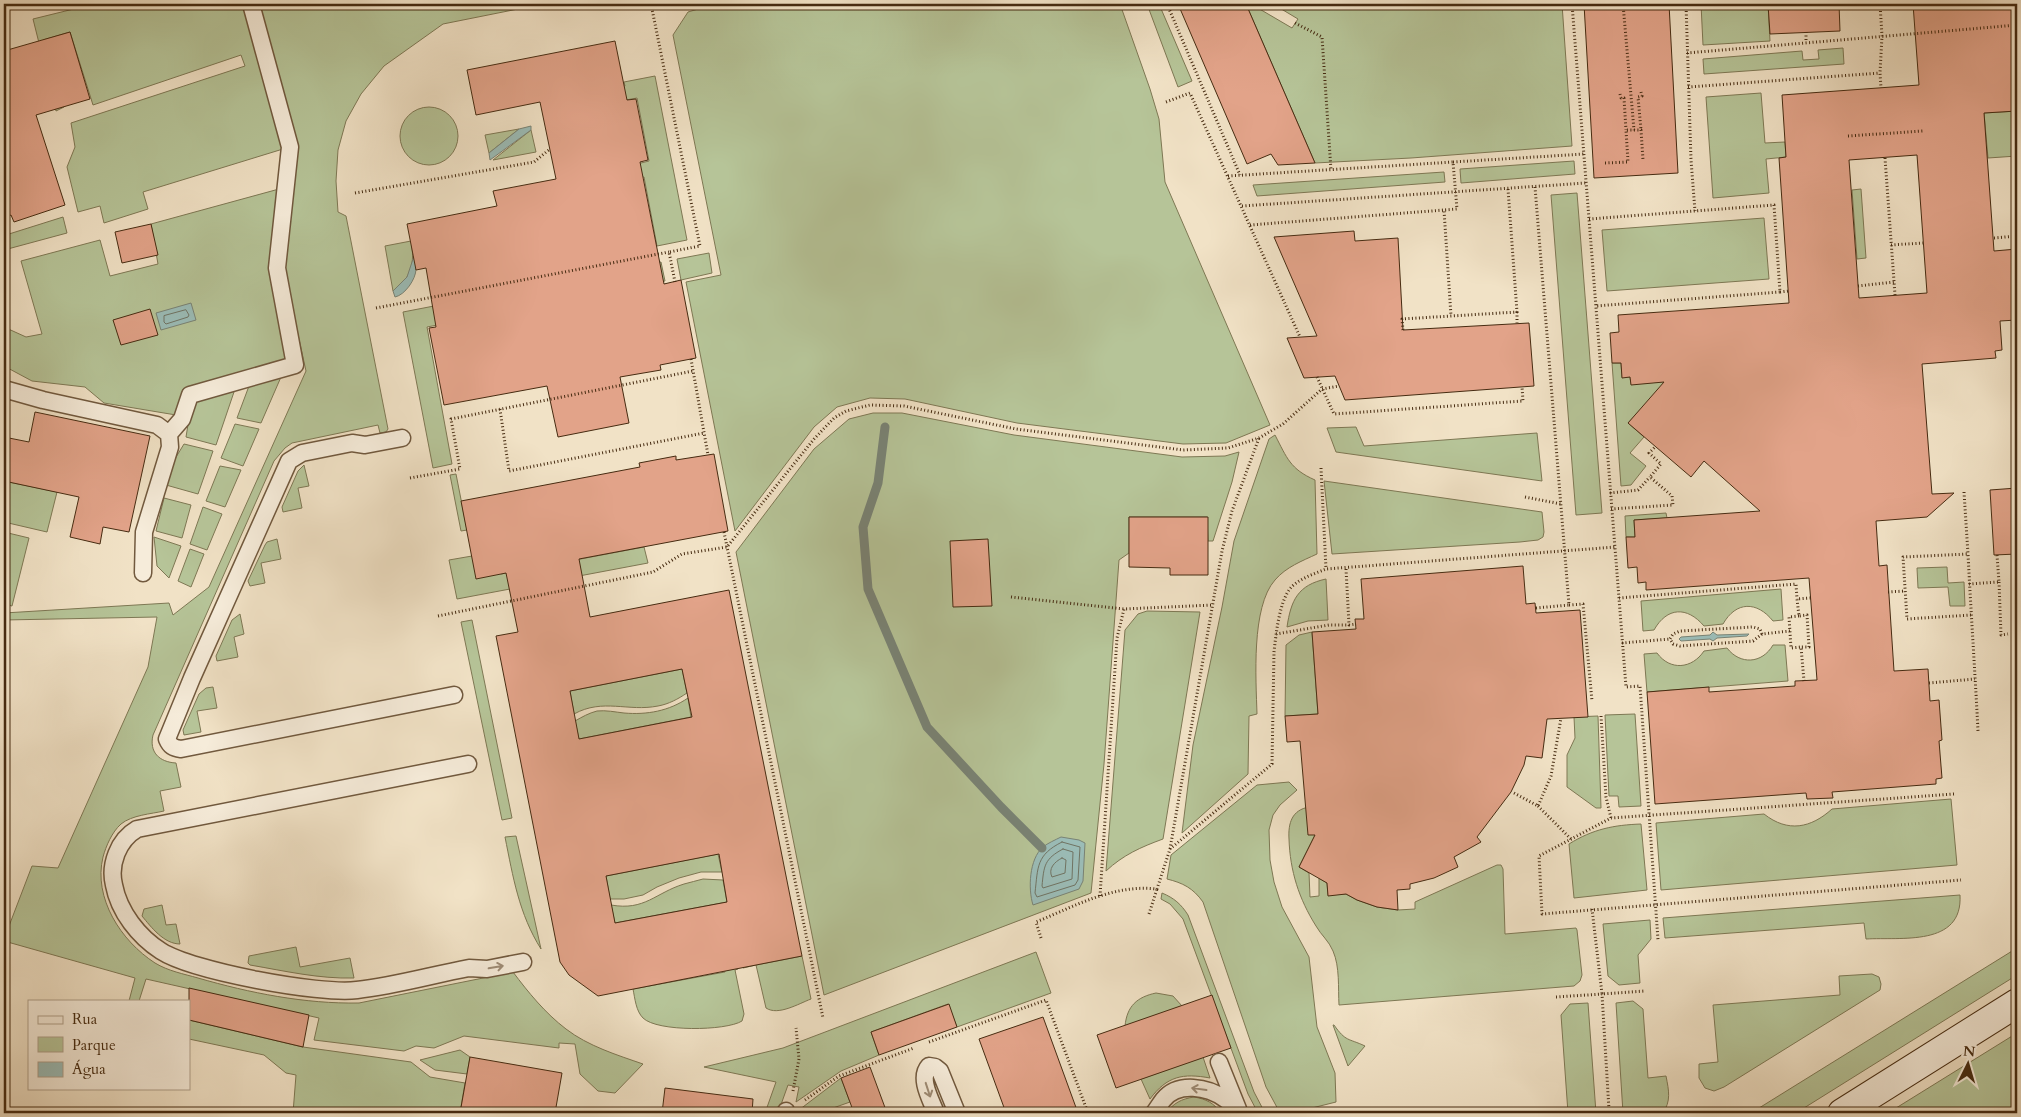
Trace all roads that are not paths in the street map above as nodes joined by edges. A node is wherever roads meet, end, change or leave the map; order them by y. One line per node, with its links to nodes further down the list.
1 (250, 4): 3 (lane)
2 (4, 389): 3 (lane)
3 (170, 434): 5 (lane)
4 (402, 438): 6 (lane)
5 (143, 573)
6 (454, 695)
7 (468, 764): 8 (lane, one-way to 8)
8 (523, 962)
9 (2017, 1003): 15 (main road)
10 (1220, 1062): 14 (lane)
11 (936, 1113): 12 (lane, one-way to 11)
12 (956, 1113)
13 (1154, 1113): 14 (lane, one-way to 13)
14 (1240, 1113)
15 (1842, 1113)

